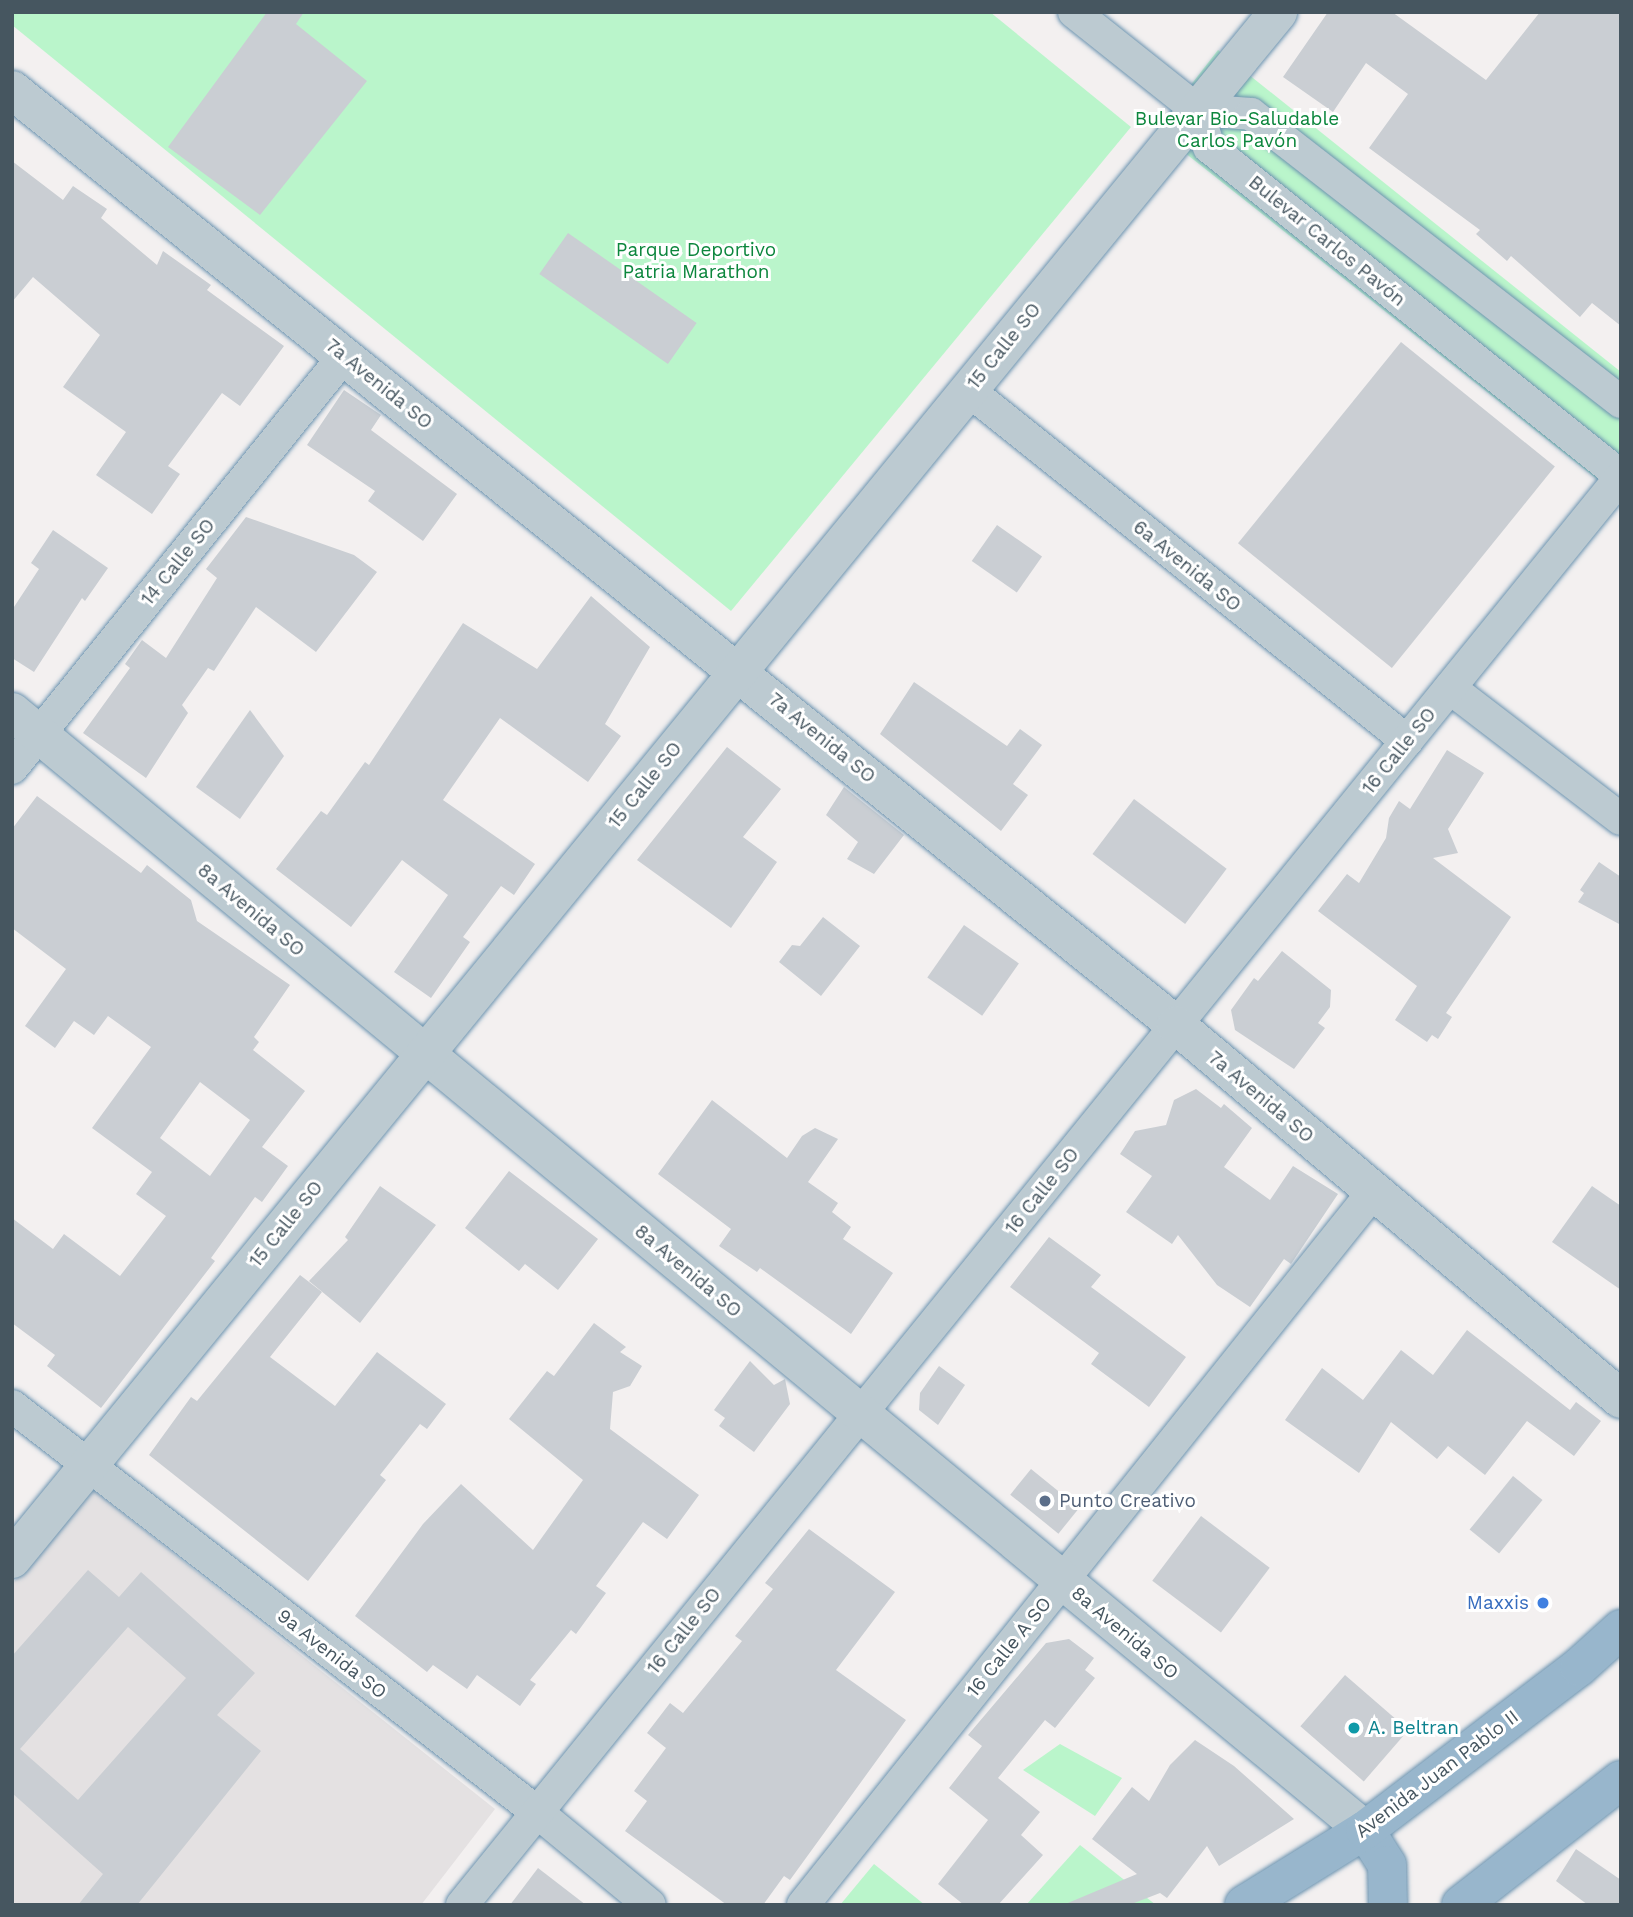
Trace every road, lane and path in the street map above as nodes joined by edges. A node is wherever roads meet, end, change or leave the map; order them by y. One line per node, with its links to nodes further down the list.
1 (1074, 12): 4 (street)
2 (1278, 12): 4 (street, 15 Calle SO)
3 (12, 90): 5 (street, 7a Avenida SO)
4 (1197, 110): 6 (street, 15 Calle SO); 7 (street); 8 (street, Bulevar Carlos Pavón)
5 (344, 356): 9 (street, 7a Avenida SO); 11 (street, 14 Calle SO)
6 (968, 390): 9 (street, 15 Calle SO); 12 (street, 6a Avenida SO)
7 (1621, 402)
8 (1621, 476): 10 (street, 16 Calle SO)
9 (739, 671): 15 (street, 7a Avenida SO); 16 (street, 15 Calle SO)
10 (1450, 688): 12 (street, 16 Calle SO); 14 (street)
11 (26, 723): 13 (street, 14 Calle SO); 16 (street, 8a Avenida SO)
12 (1407, 741): 15 (street, 16 Calle SO)
13 (12, 768)
14 (1621, 819)
15 (1176, 1025): 17 (street, 7a Avenida SO); 20 (street, 16 Calle SO)
16 (425, 1054): 20 (street, 8a Avenida SO); 21 (street, 15 Calle SO)
17 (1373, 1192): 18 (street, 7a Avenida SO); 23 (street, 16 Calle A SO)
18 (1621, 1399)
19 (12, 1406): 21 (street, 9a Avenida SO)
20 (861, 1414): 23 (street, 8a Avenida SO); 26 (street, 16 Calle SO)
21 (88, 1466): 22 (street, 15 Calle SO); 26 (street, 9a Avenida SO)
22 (12, 1559)
23 (1062, 1581): 27 (street, 8a Avenida SO); 30 (street, 16 Calle A SO)
24 (1621, 1629): 27 (highway, Avenida Juan Pablo II)
25 (1621, 1780): 33 (highway)
26 (537, 1812): 28 (street, 16 Calle SO); 29 (street, 9a Avenida SO)
27 (1364, 1830): 31 (highway, Avenida Juan Pablo II); 32 (highway)
28 (462, 1905)
29 (650, 1905)
30 (803, 1905)
31 (1244, 1905)
32 (1388, 1905)
33 (1461, 1905)

